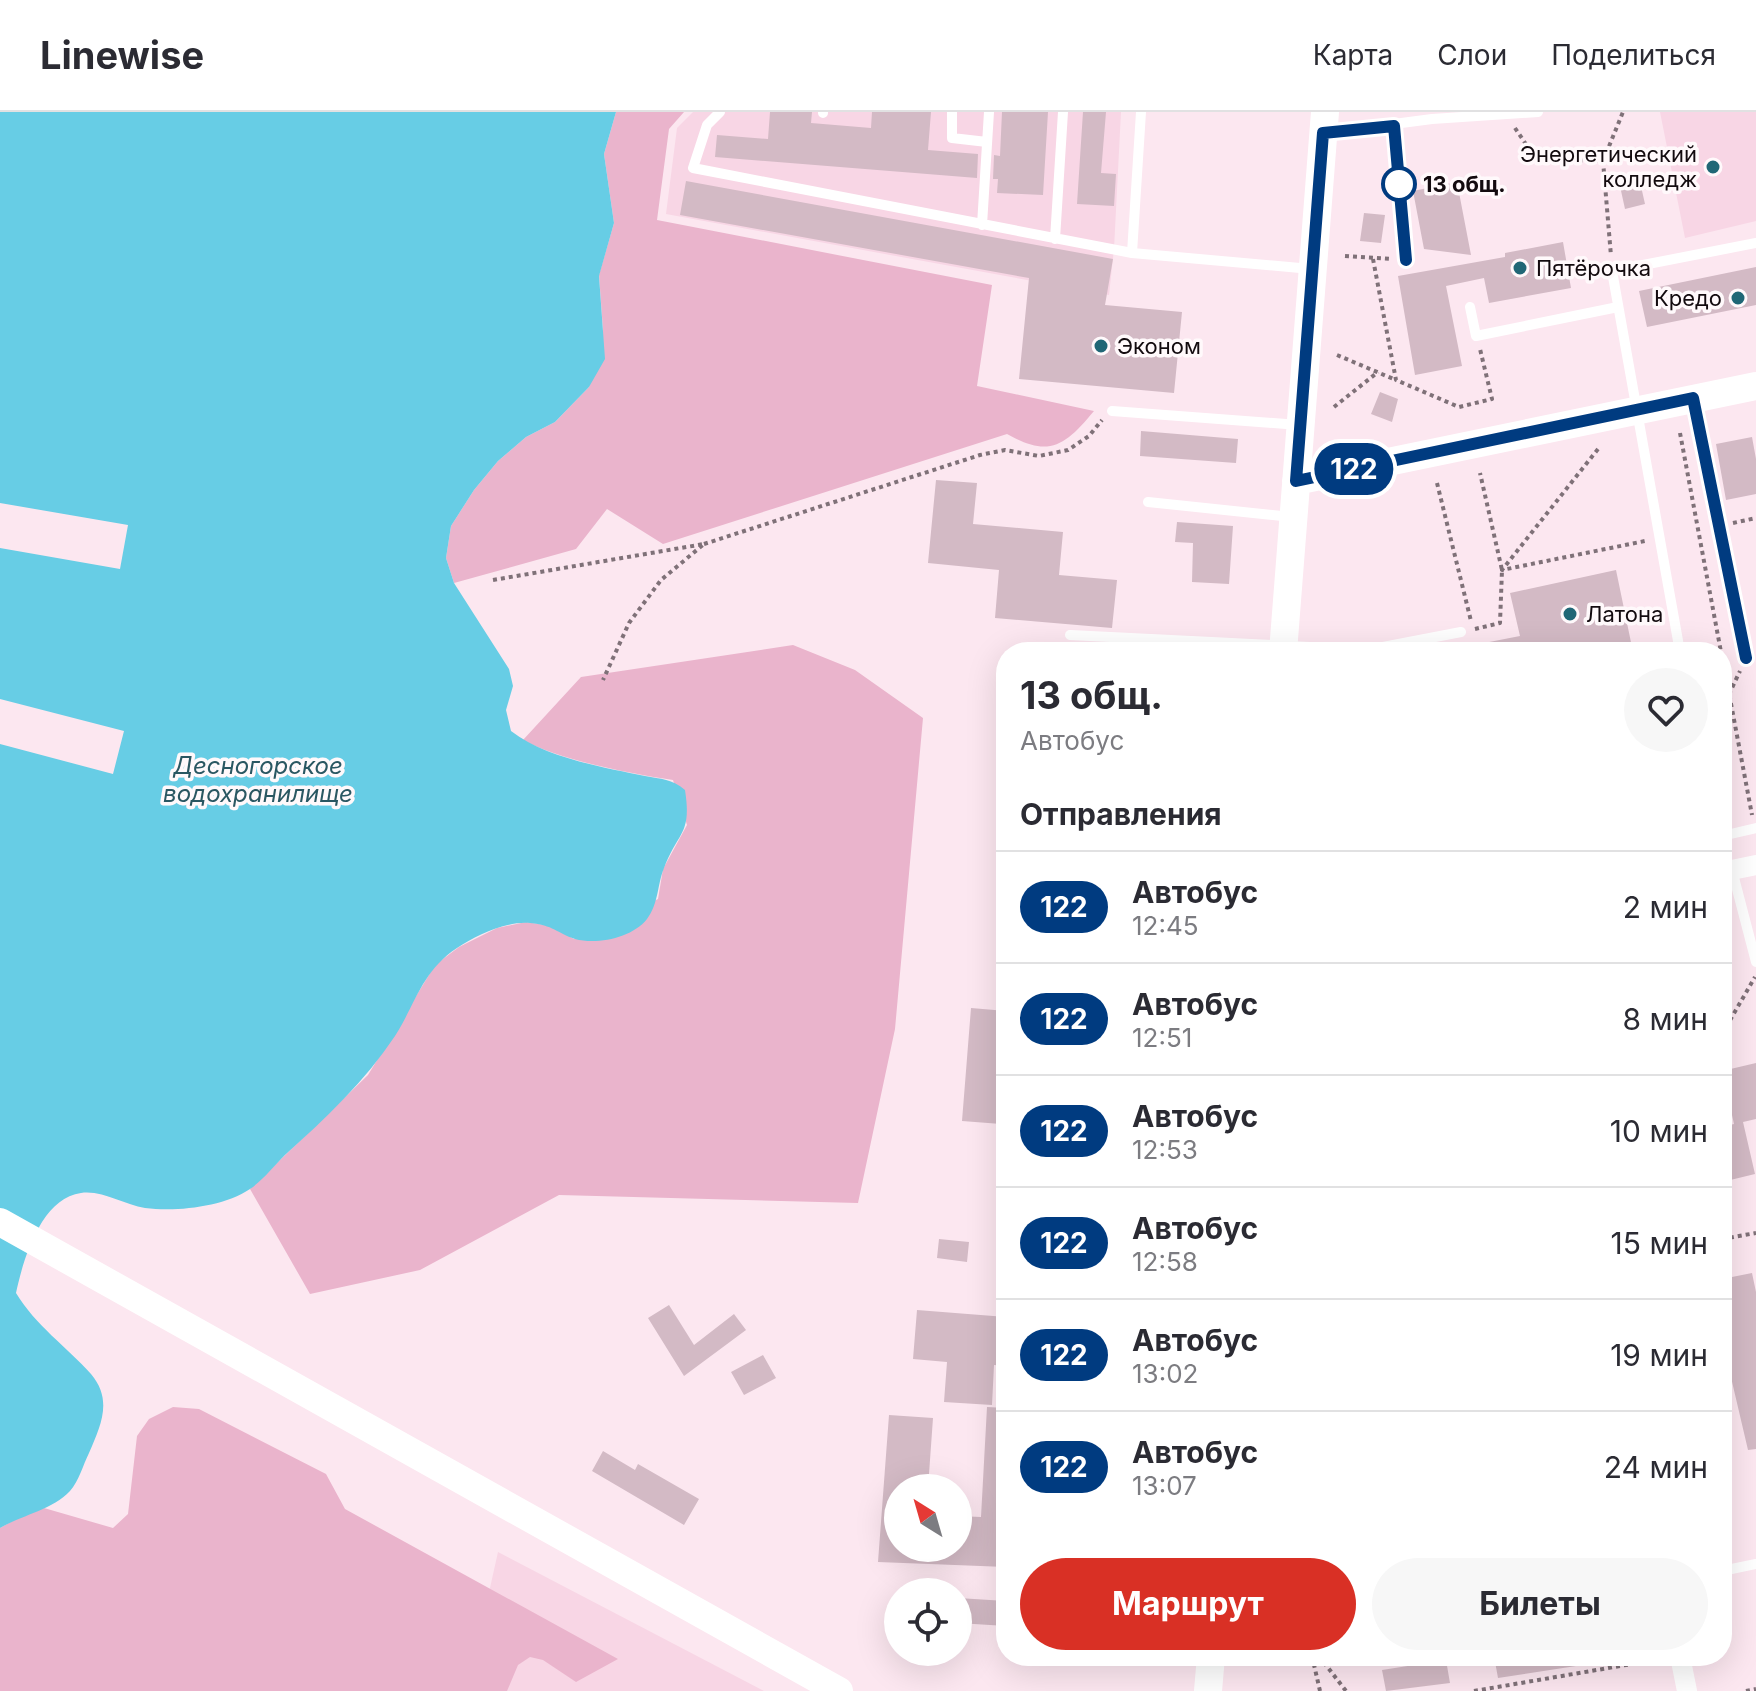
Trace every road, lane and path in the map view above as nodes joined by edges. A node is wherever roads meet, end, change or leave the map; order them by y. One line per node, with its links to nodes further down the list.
1 (720, 112): 14 (lane)
2 (952, 112): 12 (lane)
3 (989, 112): 12 (lane)
4 (1063, 112): 15 (lane)
5 (1141, 112): 17 (lane)
6 (1538, 112): 8 (lane)
7 (1623, 112): 13 (path)
8 (1505, 114): 9 (lane); 13 (path)
9 (1432, 116): 11 (lane)
10 (1324, 123): 11 (lane); 21 (street)
11 (1394, 126): 20 (lane)
12 (987, 142): 14 (lane)
13 (1603, 161): 22 (path)
14 (982, 225): 15 (lane)
15 (1055, 239): 17 (lane)
16 (1756, 243): 22 (lane)
17 (1132, 253): 21 (lane)
18 (1345, 256): 19 (path)
19 (1373, 259): 20 (path); 28 (path)
20 (1406, 260)
21 (1313, 269): 34 (street)
22 (1612, 271): 24 (lane)
23 (1470, 307): 25 (lane)
24 (1618, 307): 25 (lane); 33 (lane)
25 (1476, 336): 28 (path)
26 (1337, 355): 27 (path)
27 (1378, 372): 28 (path); 31 (path)
28 (1396, 380)
29 (1756, 386): 30 (street)
30 (1693, 398): 33 (street); 43 (lane)
31 (1334, 407)
32 (1112, 411): 34 (lane); 45 (path)
33 (1636, 411): 38 (street); 44 (lane)
34 (1301, 426): 38 (street)
35 (1680, 433): 54 (path)
36 (1598, 449): 46 (path)
37 (1480, 473): 46 (path)
38 (1296, 481): 41 (street)
39 (1437, 483): 46 (path)
40 (1148, 502): 41 (lane)
41 (1294, 517): 51 (street)
42 (1756, 518): 43 (path)
43 (1719, 526): 55 (lane)
44 (1659, 538): 46 (path); 53 (lane)
45 (704, 544): 47 (path); 56 (path)
46 (1502, 570)
47 (493, 580)
48 (1461, 632): 52 (lane)
49 (1070, 635): 50 (lane)
50 (1177, 642)
51 (1285, 642)
52 (1418, 642)
53 (1678, 642)
54 (1720, 642)
55 (1746, 658): 57 (path)
56 (603, 680)
57 (1732, 691)
58 (1732, 707): 59 (path)
59 (1755, 829): 60 (lane)
60 (1732, 834)
61 (1756, 865): 62 (street)
62 (1732, 870)
63 (1732, 887): 64 (lane)
64 (1756, 962)
65 (1756, 975): 66 (path)
66 (1732, 1017)
67 (0, 1222): 78 (street)
68 (1756, 1233): 69 (path)
69 (1732, 1237)
70 (1756, 1564): 71 (lane)
71 (1732, 1569)
72 (1210, 1666): 79 (street)
73 (1314, 1666): 80 (path)
74 (1327, 1666): 81 (path)
75 (1619, 1666): 82 (path)
76 (1675, 1666): 83 (street)
77 (1756, 1689): 84 (path)
78 (839, 1691)
79 (1208, 1691)
80 (1320, 1691)
81 (1346, 1691)
82 (1474, 1691)
83 (1687, 1691)
84 (1746, 1691)

